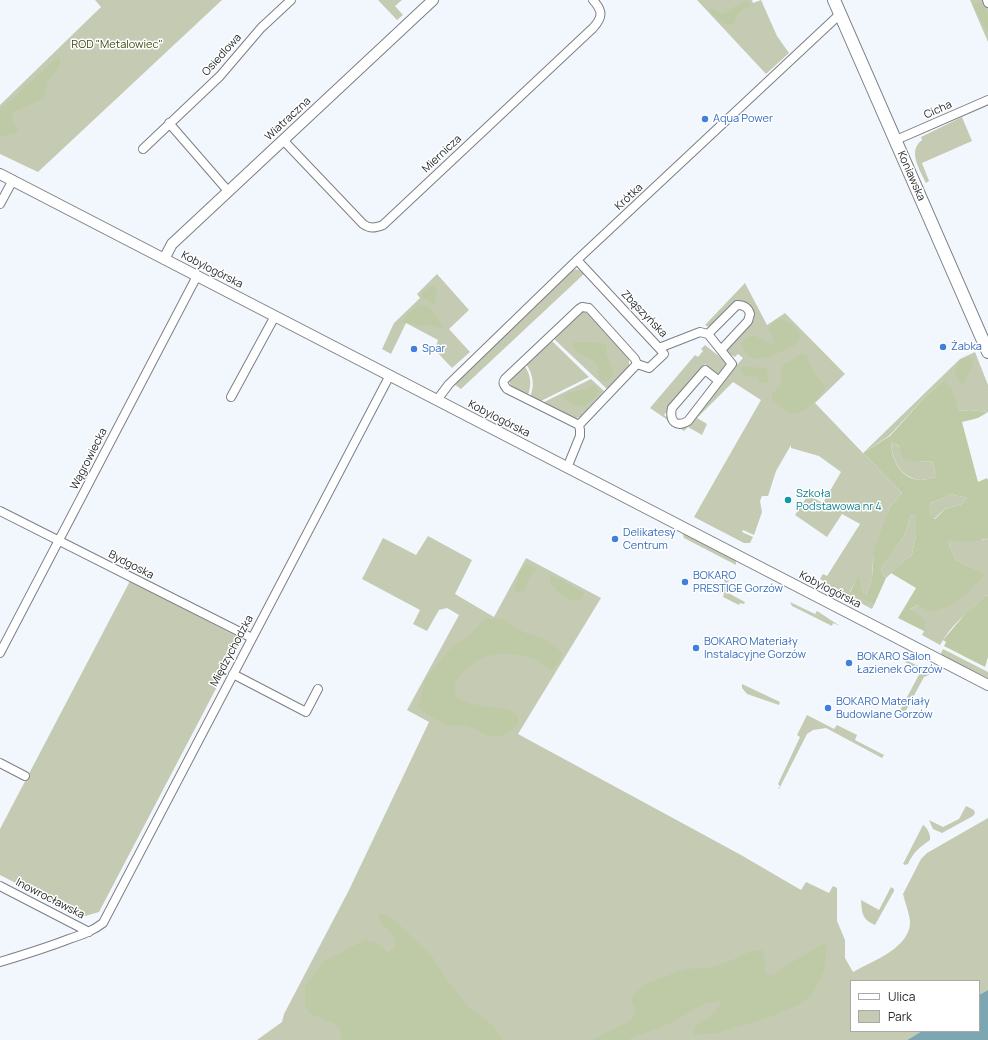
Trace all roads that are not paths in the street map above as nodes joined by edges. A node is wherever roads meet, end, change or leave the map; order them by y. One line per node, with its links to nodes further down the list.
1 (291, 0): 9 (street, Osiedlowa)
2 (433, 0): 10 (street, Wiatraczna)
3 (593, 0): 10 (street, Miernicza)
4 (834, 0): 7 (main road, Koniawska)
5 (987, 0): 6 (street)
6 (988, 3)
7 (840, 14): 11 (main road, Koniawska); 18 (street, Krótka)
8 (988, 100): 11 (street, Cicha)
9 (169, 123): 12 (street, Osiedlowa); 15 (street)
10 (283, 140): 15 (street, Wiatraczna)
11 (896, 140): 24 (main road, Koniawska)
12 (142, 149)
13 (0, 174): 14 (street, Kobylogórska)
14 (13, 180): 16 (street); 17 (street, Kobylogórska)
15 (228, 191): 17 (street, Wiatraczna)
16 (0, 204)
17 (164, 259): 19 (street, Kobylogórska)
18 (577, 260): 22 (street, Zbąszyńska); 29 (street, Krótka)
19 (197, 276): 20 (street, Kobylogórska); 33 (street, Wągrowiecka)
20 (275, 316): 26 (street, Kobylogórska); 28 (street)
21 (708, 334): 22 (street, Zbąszyńska); 23 (street); 23 (street)
22 (659, 348): 25 (street)
23 (721, 350): 27 (street)
24 (988, 352)
25 (637, 364): 30 (street); 30 (street)
26 (390, 376): 29 (street, Kobylogórska); 34 (street, Międzychodzka)
27 (719, 381): 27 (street)
28 (231, 397)
29 (437, 400): 31 (street, Kobylogórska)
30 (578, 425): 31 (street)
31 (567, 468): 37 (street, Kobylogórska)
32 (0, 511): 33 (street, Bydgoska)
33 (59, 541): 34 (street, Bydgoska); 35 (street, Wągrowiecka)
34 (252, 638): 36 (street, Międzychodzka)
35 (0, 653)
36 (233, 674): 38 (street); 42 (street, Międzychodzka)
37 (988, 685)
38 (318, 689)
39 (0, 763): 40 (street)
40 (24, 776)
41 (0, 886): 42 (street, Inowrocławska)
42 (89, 932): 43 (street, Międzychodzka)
43 (0, 962)

